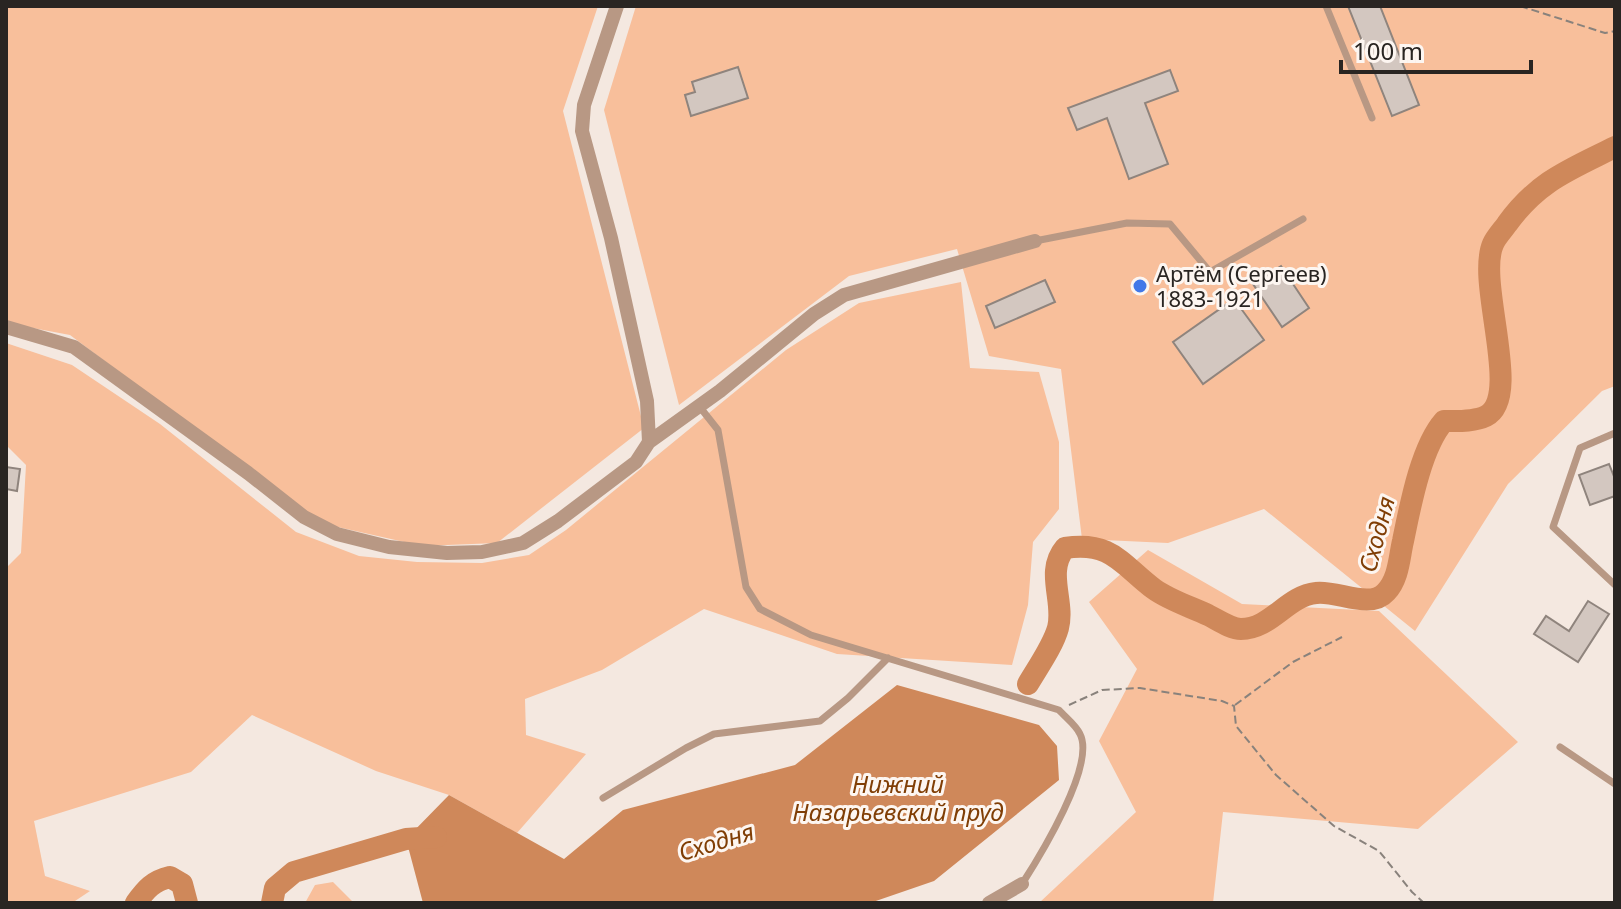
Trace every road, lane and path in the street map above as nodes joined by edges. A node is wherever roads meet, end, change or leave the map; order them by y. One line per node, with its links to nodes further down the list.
1 (617, 6): 11 (street)
2 (1326, 6): 5 (lane)
3 (1520, 6): 4 (path)
4 (1615, 31)
5 (1372, 118)
6 (1303, 219): 7 (lane)
7 (1035, 241): 9 (street)
8 (6, 327): 11 (street)
9 (699, 406): 11 (street); 14 (lane)
10 (1615, 433): 12 (lane)
11 (649, 442)
12 (1615, 585)
13 (1342, 637): 15 (path)
14 (888, 658): 16 (lane); 19 (lane)
15 (1234, 706): 16 (path); 22 (path)
16 (1059, 710): 20 (lane)
17 (1560, 747): 18 (lane)
18 (1615, 784)
19 (603, 798)
20 (1022, 884): 21 (street)
21 (989, 903)
22 (1424, 903)

